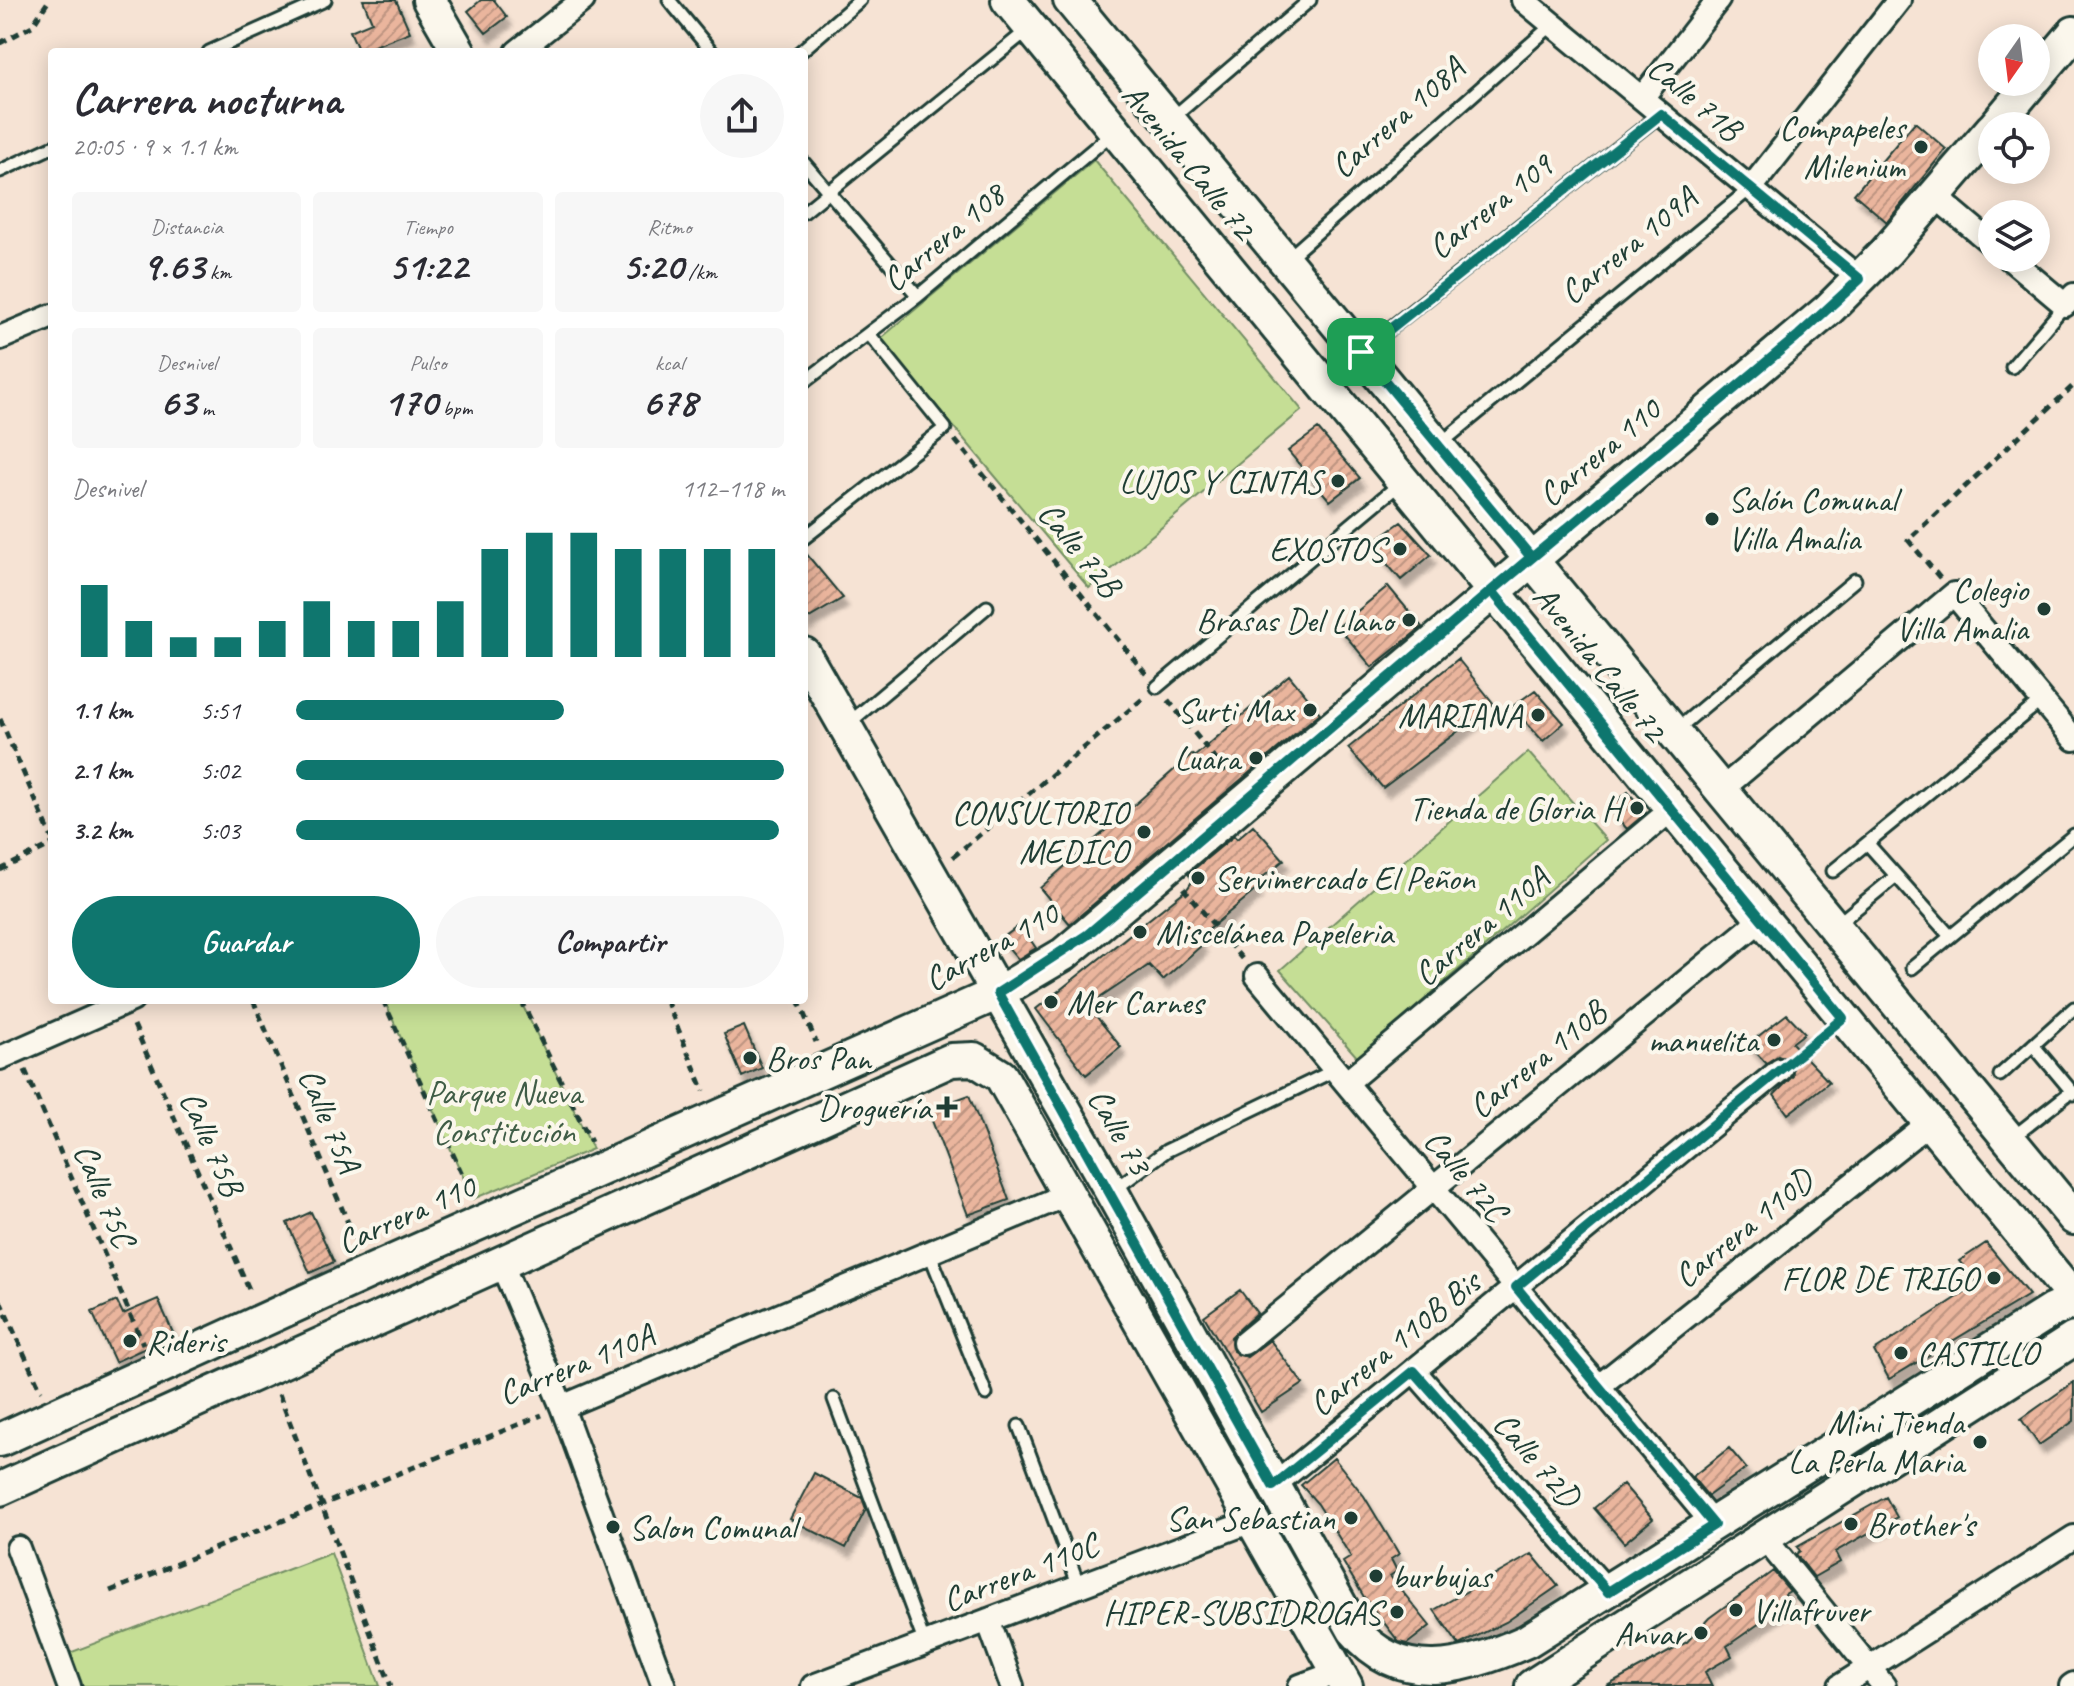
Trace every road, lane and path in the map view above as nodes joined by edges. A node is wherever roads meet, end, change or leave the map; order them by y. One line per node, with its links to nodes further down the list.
1 (49, 0): 16 (path)
2 (325, 0): 17 (lane)
3 (429, 0): 18 (main road)
4 (583, 0): 19 (street)
5 (669, 0): 20 (lane)
6 (860, 0): 21 (lane)
7 (1008, 0): 14 (main road, Avenida Calle 72)
8 (1070, 0): 27 (main road, Avenida Calle 72)
9 (1310, 0): 27 (lane)
10 (1718, 0): 24 (street)
11 (1899, 0): 33 (street, Carrera 109A)
12 (1530, 2): 13 (street, Calle 71B)
13 (1553, 24): 24 (street, Calle 71B); 38 (lane, Carrera 108A)
14 (1030, 27): 28 (main road, Avenida Calle 72); 34 (lane)
15 (2074, 33): 22 (main road, Carrera 110)
16 (0, 43)
17 (218, 48)
18 (457, 48)
19 (522, 48)
20 (709, 48)
21 (805, 48)
22 (2050, 61)
23 (2020, 96): 25 (main road, Carrera 110)
24 (1642, 98): 26 (street, Calle 71B)
25 (2007, 112)
26 (1661, 114): 33 (street, Calle 71B); 46 (lane, Carrera 109)
27 (1170, 120): 38 (main road, Avenida Calle 72)
28 (1115, 131): 41 (lane, Carrera 108); 52 (main road, Avenida Calle 72)
29 (1978, 146): 35 (main road, Carrera 110)
30 (48, 149): 32 (lane)
31 (808, 168): 34 (lane)
32 (0, 171)
33 (1751, 188): 40 (street, Calle 71B); 51 (lane, Carrera 109A)
34 (828, 191): 36 (lane); 41 (lane)
35 (1935, 196): 37 (street); 40 (main road, Carrera 110)
36 (808, 208)
37 (1978, 232)
38 (1285, 261): 46 (main road, Avenida Calle 72)
39 (2029, 272): 42 (street)
40 (1860, 279): 54 (main road, Carrera 110)
41 (918, 296): 44 (lane, Carrera 108)
42 (2070, 300): 47 (lane)
43 (48, 318): 45 (street)
44 (869, 334): 48 (lane, Carrera 108); 50 (lane)
45 (0, 338)
46 (1361, 352): 51 (main road, Avenida Calle 72)
47 (2012, 367)
48 (808, 379)
49 (2074, 385): 57 (path)
50 (945, 428): 53 (lane); 60 (path, Calle 72B)
51 (1439, 445): 54 (main road, Avenida Calle 72)
52 (1402, 482): 56 (main road, Avenida Calle 72); 60 (lane)
53 (808, 535)
54 (1531, 557): 56 (main road, Carrera 110); 64 (main road, Avenida Calle 72)
55 (1855, 580): 64 (lane)
56 (1492, 591): 68 (main road, Carrera 110); 79 (main road, Avenida Calle 72)
57 (1954, 594): 61 (street); 67 (street)
58 (987, 607): 63 (lane)
59 (808, 661): 63 (main road, Calle 73)
60 (1157, 687): 68 (path, Calle 72B); 77 (path)
61 (2042, 700): 66 (street); 73 (lane)
62 (0, 719): 65 (path)
63 (845, 726): 77 (main road, Calle 73)
64 (1674, 731): 67 (main road, Avenida Calle 72)
65 (3, 736): 70 (path)
66 (2074, 739)
67 (1722, 789): 80 (main road, Avenida Calle 72)
68 (1247, 799): 74 (main road, Carrera 110)
69 (1659, 820): 99 (street, Carrera 110A)
70 (48, 832)
71 (2074, 835): 81 (lane)
72 (48, 843): 75 (path)
73 (1867, 843): 76 (lane); 78 (lane)
74 (1167, 868): 83 (path); 84 (main road, Carrera 110)
75 (0, 870)
76 (1833, 871)
77 (931, 875): 84 (main road, Calle 73)
78 (1896, 876): 80 (lane); 81 (lane)
79 (1762, 919): 93 (main road, Avenida Calle 72); 105 (street, Carrera 110B)
80 (1835, 926): 103 (main road, Avenida Calle 72)
81 (1950, 936): 82 (lane)
82 (1912, 968)
83 (1257, 976): 99 (street, Calle 72C)
84 (998, 993): 106 (main road, Calle 73); 128 (main road, Carrera 110)
85 (123, 1004): 96 (street)
86 (129, 1004): 116 (path, Calle 75B)
87 (255, 1004): 111 (path, Calle 75A)
88 (385, 1004): 108 (path)
89 (523, 1004): 104 (path)
90 (668, 1004): 101 (path)
91 (800, 1004): 95 (path)
92 (2074, 1008): 94 (lane)
93 (1843, 1018): 97 (path); 102 (main road, Avenida Calle 72)
94 (2033, 1045): 98 (lane); 100 (lane)
95 (821, 1054)
96 (8, 1055): 119 (path, Calle 75C)
97 (1780, 1070): 113 (street, Carrera 110B Bis)
98 (2000, 1075)
99 (1341, 1077): 105 (street, Calle 72C); 106 (lane)
100 (2073, 1093): 103 (lane)
101 (709, 1103)
102 (1929, 1123): 114 (main road, Avenida Calle 72); 122 (street, Carrera 110D)
103 (2010, 1140): 109 (main road, Avenida Calle 72)
104 (592, 1143)
105 (1433, 1188): 113 (street, Calle 72C); 118 (street, Carrera 110B)
106 (1111, 1191): 129 (main road, Calle 73)
107 (1066, 1195): 110 (street, Carrera 110A); 112 (main road); 132 (main road)
108 (473, 1199)
109 (2074, 1218)
110 (930, 1254): 123 (lane); 126 (street, Carrera 110A)
111 (363, 1259)
112 (501, 1262): 126 (street); 130 (main road)
113 (1516, 1287): 120 (street, Carrera 110B Bis); 122 (street, Calle 72C)
114 (2074, 1300): 133 (main road)
115 (0, 1301): 124 (path)
116 (257, 1306)
117 (2074, 1339): 134 (main road)
118 (1244, 1343)
119 (149, 1358)
120 (1414, 1371): 129 (street, Carrera 110B Bis); 139 (street, Calle 72D)
121 (274, 1381): 131 (path)
122 (1599, 1386): 133 (street, Calle 72C)
123 (986, 1394)
124 (45, 1398)
125 (834, 1399): 142 (lane)
126 (562, 1407): 131 (path, Carrera 110A); 149 (street)
127 (1019, 1426): 137 (lane)
128 (0, 1440)
129 (1273, 1486): 141 (main road, Calle 73)
130 (0, 1489)
131 (323, 1505): 138 (path, Carrera 110A); 148 (path)
132 (1252, 1521): 137 (street, Carrera 110C); 145 (main road)
133 (1714, 1525): 139 (main road)
134 (1763, 1536): 143 (street); 146 (main road)
135 (2074, 1537): 143 (street)
136 (18, 1548): 147 (street)
137 (1079, 1586): 140 (street, Carrera 110C)
138 (110, 1591)
139 (1608, 1592): 141 (main road)
140 (988, 1620): 142 (street, Carrera 110C); 151 (street)
141 (1527, 1641): 146 (main road)
142 (925, 1644): 144 (street, Carrera 110C)
143 (1869, 1667): 153 (street); 154 (street)
144 (863, 1677): 150 (street, Carrera 110C)
145 (1342, 1679): 152 (street)
146 (1541, 1684)
147 (69, 1686)
148 (391, 1686)
149 (664, 1686)
150 (813, 1686)
151 (1012, 1686)
152 (1300, 1686)
153 (1840, 1686)
154 (1884, 1686)

